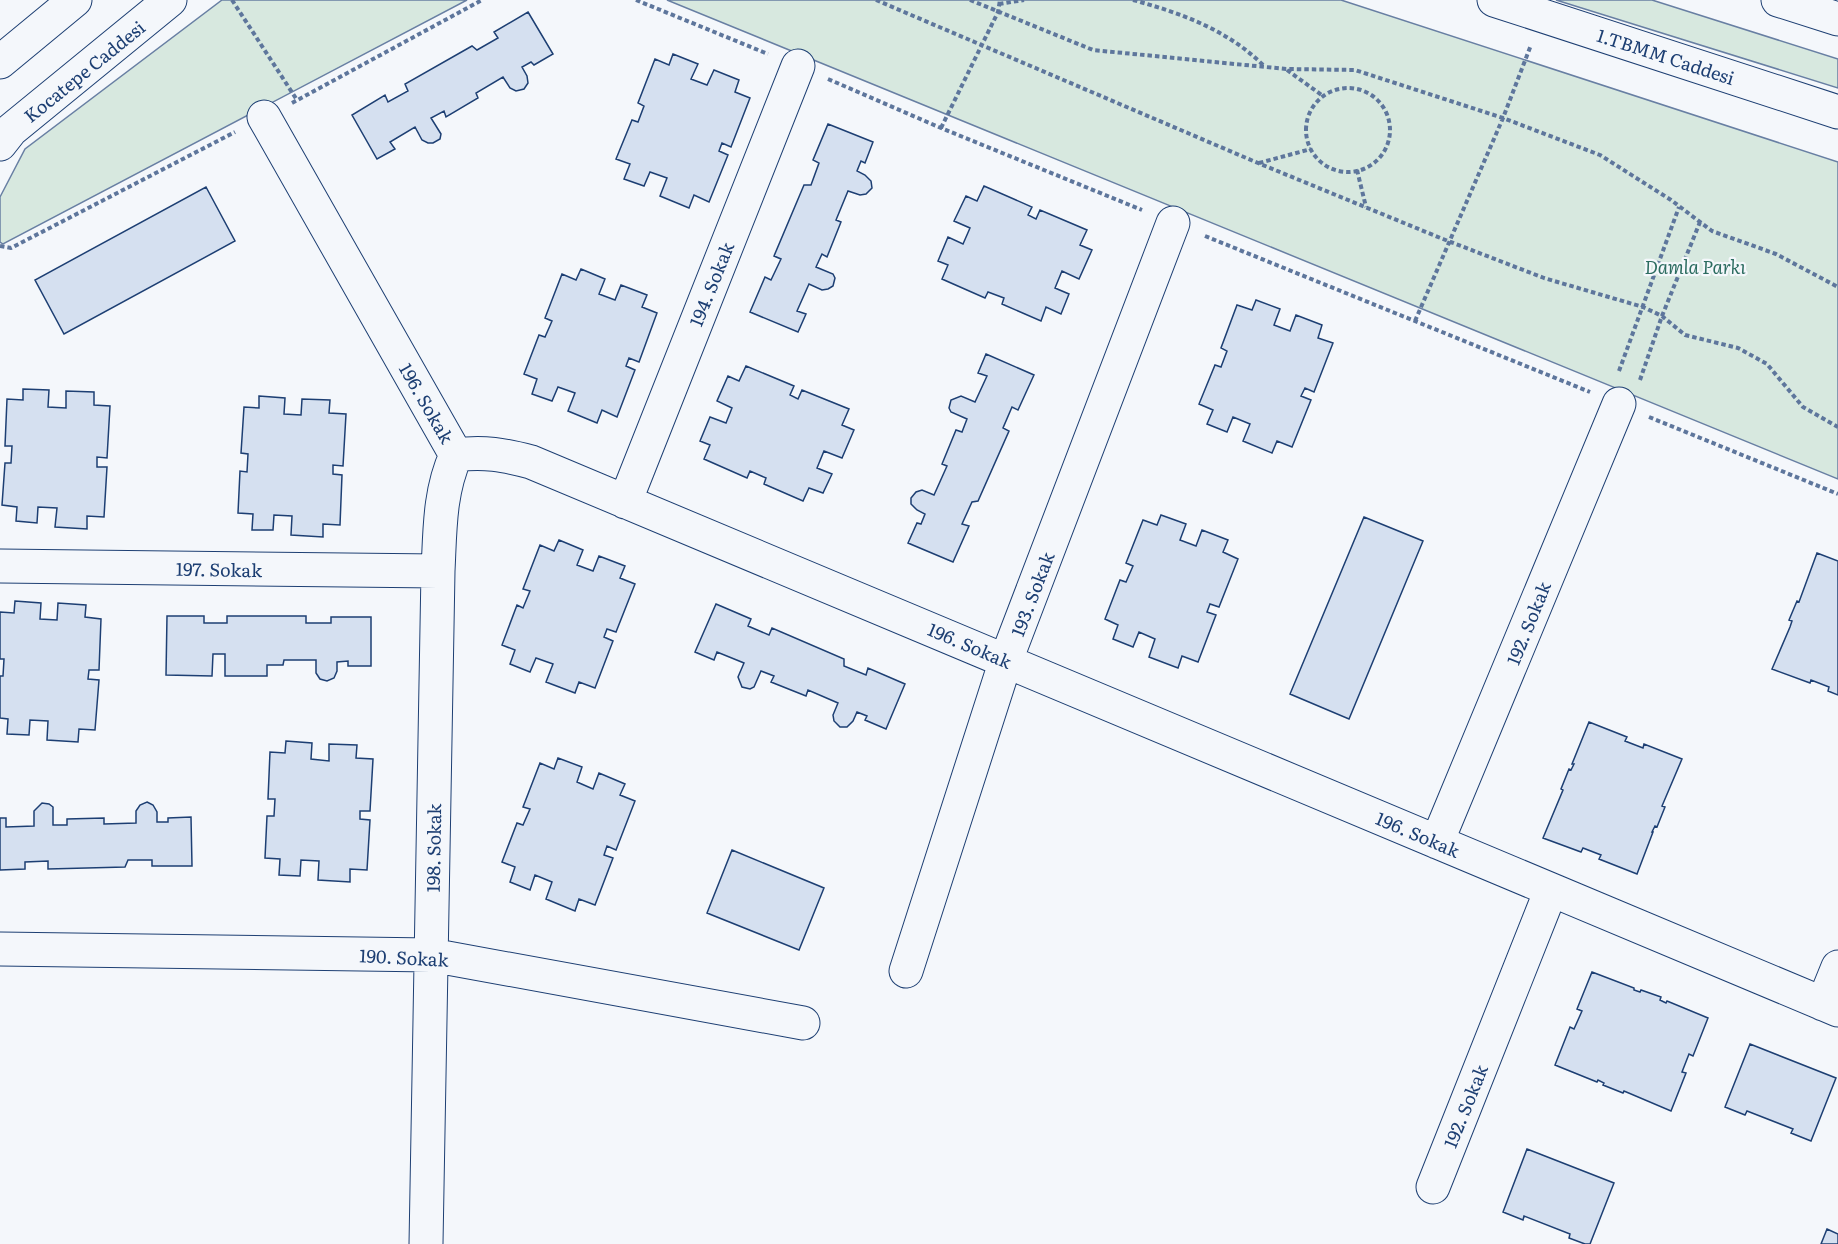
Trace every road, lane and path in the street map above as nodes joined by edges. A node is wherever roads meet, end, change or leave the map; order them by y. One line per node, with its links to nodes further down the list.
1 (75, 0): 16 (street)
2 (170, 0): 26 (street, Kocatepe Caddesi)
3 (231, 0): 21 (path)
4 (636, 0): 17 (path)
5 (876, 0): 15 (path)
6 (970, 0): 12 (path)
7 (1024, 0): 11 (path)
8 (1133, 0): 18 (path)
9 (1494, 0): 13 (street, 1.TBMM Caddesi)
10 (1778, 0): 14 (street)
11 (999, 2): 12 (path)
12 (998, 12): 15 (path); 18 (path)
13 (1542, 16): 22 (street, 1.TBMM Caddesi); 24 (path)
14 (1838, 19)
15 (982, 44): 25 (path); 28 (path)
16 (0, 62)
17 (798, 66): 25 (path); 43 (street, 194. Sokak)
18 (1265, 67): 19 (path)
19 (1286, 69): 20 (path); 24 (path)
20 (1323, 96): 27 (path); 29 (path)
21 (297, 100)
22 (1838, 112)
23 (264, 117): 41 (street, 196. Sokak)
24 (1503, 118): 31 (path); 34 (path)
25 (941, 128): 33 (path)
26 (0, 144)
27 (1311, 150): 28 (path); 29 (path)
28 (1258, 163): 30 (path)
29 (1357, 170): 30 (path)
30 (1366, 207): 34 (path)
31 (1679, 207): 32 (path); 36 (path)
32 (1700, 222): 35 (path); 37 (path)
33 (1173, 223): 38 (path); 46 (street, 193. Sokak)
34 (1451, 242): 36 (path); 38 (path)
35 (1838, 286)
36 (1643, 307): 37 (path); 39 (path)
37 (1662, 316): 39 (path); 40 (path)
38 (1415, 321): 39 (path)
39 (1619, 404): 42 (path); 47 (street, 192. Sokak)
40 (1838, 428)
41 (456, 455): 43 (street, 196. Sokak); 45 (street, 198. Sokak)
42 (1838, 494)
43 (625, 502): 46 (street, 196. Sokak)
44 (0, 566): 45 (street, 197. Sokak)
45 (438, 571): 50 (street, 198. Sokak)
46 (1006, 660): 47 (street, 196. Sokak); 52 (street, 193. Sokak)
47 (1437, 842): 48 (street, 196. Sokak)
48 (1551, 890): 53 (street, 196. Sokak); 55 (street, 192. Sokak)
49 (0, 949): 50 (street, 190. Sokak)
50 (431, 955): 54 (street, 190. Sokak); 56 (street, 198. Sokak)
51 (1838, 967): 53 (street)
52 (906, 972)
53 (1830, 1007)
54 (803, 1023)
55 (1432, 1187)
56 (426, 1244)

